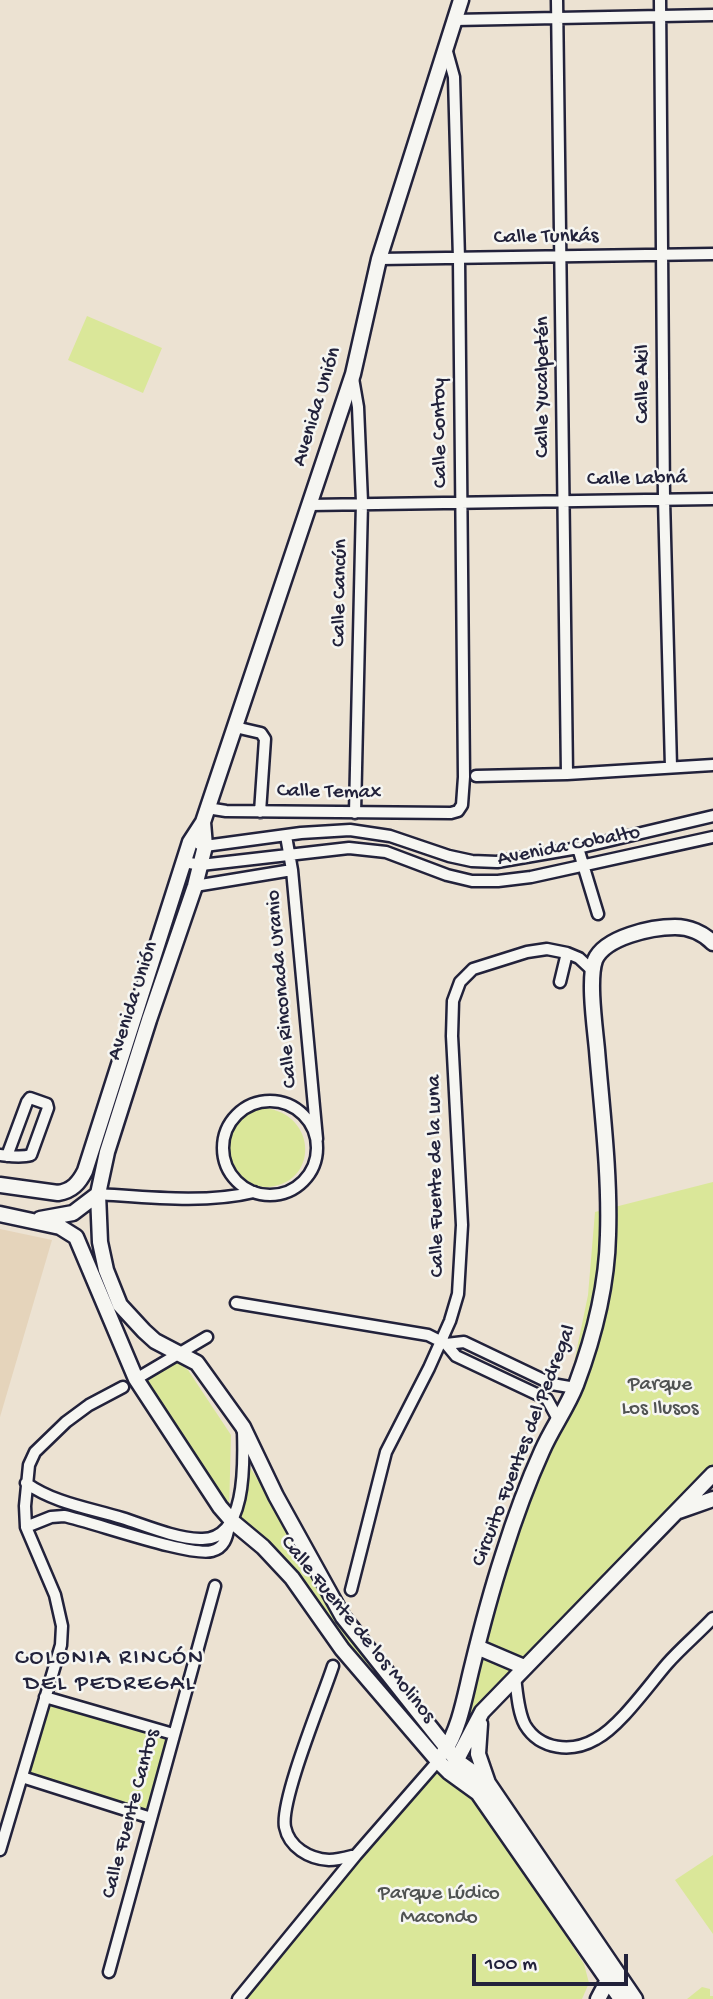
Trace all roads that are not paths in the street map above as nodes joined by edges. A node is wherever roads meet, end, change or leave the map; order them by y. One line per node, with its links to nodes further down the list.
1 (461, 0): 7 (street, Avenida Unión)
2 (557, 0): 6 (street, Calle Yucalpetén)
3 (660, 0): 4 (street, Calle Akil)
4 (661, 15): 5 (street); 6 (street); 10 (street, Calle Akil)
5 (713, 15)
6 (558, 16): 7 (street); 11 (street, Calle Yucalpetén)
7 (454, 20): 8 (street, Avenida Unión)
8 (445, 48): 12 (street, Avenida Unión); 13 (street, Calle Contoy)
9 (713, 254): 10 (street, Calle Tunkás)
10 (662, 255): 11 (street, Calle Tunkás); 15 (street, Calle Akil)
11 (562, 257): 13 (street, Calle Tunkás); 17 (street, Calle Yucalpetén)
12 (379, 259): 13 (street, Calle Tunkás); 14 (street, Avenida Unión)
13 (459, 259): 18 (street, Calle Contoy)
14 (353, 374): 19 (street, Calle Cancún); 20 (street, Avenida Unión)
15 (664, 499): 16 (street, Calle Labná); 17 (street, Calle Labná); 23 (street, Calle Akil)
16 (713, 499)
17 (564, 500): 18 (street, Calle Labná); 24 (street, Calle Yucalpetén)
18 (461, 501): 19 (street, Calle Labná); 28 (street, Calle Contoy)
19 (362, 502): 20 (street, Calle Labná); 27 (street, Calle Cancún)
20 (309, 505): 21 (street, Avenida Unión)
21 (235, 727): 26 (street); 29 (street, Avenida Unión)
22 (713, 765): 23 (street)
23 (671, 767): 24 (street)
24 (567, 774): 25 (street)
25 (476, 776)
26 (260, 812): 27 (street, Calle Temax); 29 (street, Calle Temax)
27 (355, 813): 28 (street, Calle Temax)
28 (451, 813)
29 (205, 815): 33 (street, Avenida Unión); 34 (street, Avenida Unión)
30 (713, 816): 35 (street, Avenida Cobalto)
31 (286, 836): 34 (street, Avenida Cobalto); 35 (street, Avenida Cobalto); 36 (street, Calle Rinconada Uranio)
32 (713, 837): 39 (street, Avenida Cobalto)
33 (190, 842): 34 (street, Avenida Cobalto); 37 (street, Avenida Unión)
34 (205, 846): 38 (street, Avenida Unión)
35 (578, 848): 39 (street)
36 (290, 854): 38 (street, Avenida Cobalto); 39 (street, Avenida Cobalto); 40 (street, Calle Rinconada Uranio)
37 (184, 862): 38 (street, Avenida Cobalto); 49 (street, Avenida Unión)
38 (201, 865): 41 (street, Avenida Unión)
39 (583, 866): 42 (street)
40 (292, 870): 41 (street); 47 (street, Calle Rinconada Uranio)
41 (195, 886): 51 (street, Avenida Unión)
42 (598, 914)
43 (713, 943): 45 (street)
44 (566, 953): 45 (street); 46 (street); 56 (street, Calle Fuente de la Luna)
45 (593, 971): 60 (street, Circuito Fuentes del Pedregal)
46 (560, 982)
47 (317, 1139): 50 (street); 50 (street)
48 (4, 1155): 48 (street)
49 (0, 1185)
50 (254, 1192): 51 (street)
51 (98, 1194): 53 (street); 57 (street, Calle Fuente de los Molinos)
52 (0, 1214): 53 (street)
53 (32, 1220): 58 (street, Calle Fuente de los Molinos)
54 (236, 1303): 56 (street)
55 (207, 1337): 57 (street)
56 (444, 1342): 60 (street); 61 (street); 72 (street, Calle Fuente de la Luna)
57 (179, 1352): 58 (street); 62 (street, Calle Fuente de los Molinos)
58 (136, 1379): 68 (street, Calle Fuente de los Molinos)
59 (122, 1387): 64 (street)
60 (575, 1388): 61 (street, Circuito Fuentes del Pedregal)
61 (558, 1419): 74 (street, Circuito Fuentes del Pedregal)
62 (243, 1427): 68 (street); 82 (street, Calle Fuente de los Molinos)
63 (713, 1474): 66 (street)
64 (26, 1483): 67 (street); 69 (street)
65 (713, 1499): 66 (street)
66 (674, 1513): 76 (street)
67 (118, 1517): 68 (street); 70 (street)
68 (231, 1524): 70 (street); 83 (street, Calle Fuente de los Molinos)
69 (26, 1527): 70 (street); 77 (street)
70 (115, 1528)
71 (215, 1586): 80 (street, Calle Fuente Cantos)
72 (351, 1590)
73 (713, 1618): 76 (street)
74 (477, 1647): 76 (street); 79 (street, Circuito Fuentes del Pedregal)
75 (333, 1666): 89 (street)
76 (519, 1672): 78 (street)
77 (45, 1697): 80 (street); 85 (street)
78 (482, 1712): 81 (street); 86 (street)
79 (454, 1728): 81 (street); 82 (street, Circuito Fuentes del Pedregal)
80 (173, 1734): 87 (street, Calle Fuente Cantos)
81 (469, 1738): 84 (street)
82 (447, 1747): 83 (street, Circuito Fuentes del Pedregal); 84 (street, Calle Fuente de los Molinos)
83 (438, 1761): 84 (street, Calle Fuente de los Molinos); 89 (street, Circuito Fuentes del Pedregal)
84 (453, 1766): 86 (street, Calle Fuente de los Molinos); 91 (street, Calle Fuente de los Molinos)
85 (22, 1777): 87 (street); 88 (street)
86 (488, 1783): 95 (street, Calle Fuente de los Molinos)
87 (150, 1818): 90 (street, Calle Fuente Cantos)
88 (0, 1850)
89 (356, 1855): 92 (street, Circuito Fuentes del Pedregal)
90 (109, 1972)
91 (608, 1980): 93 (street); 94 (street, Calle Fuente de los Molinos)
92 (238, 1999)
93 (598, 1999)
94 (621, 1999)
95 (635, 1999)

